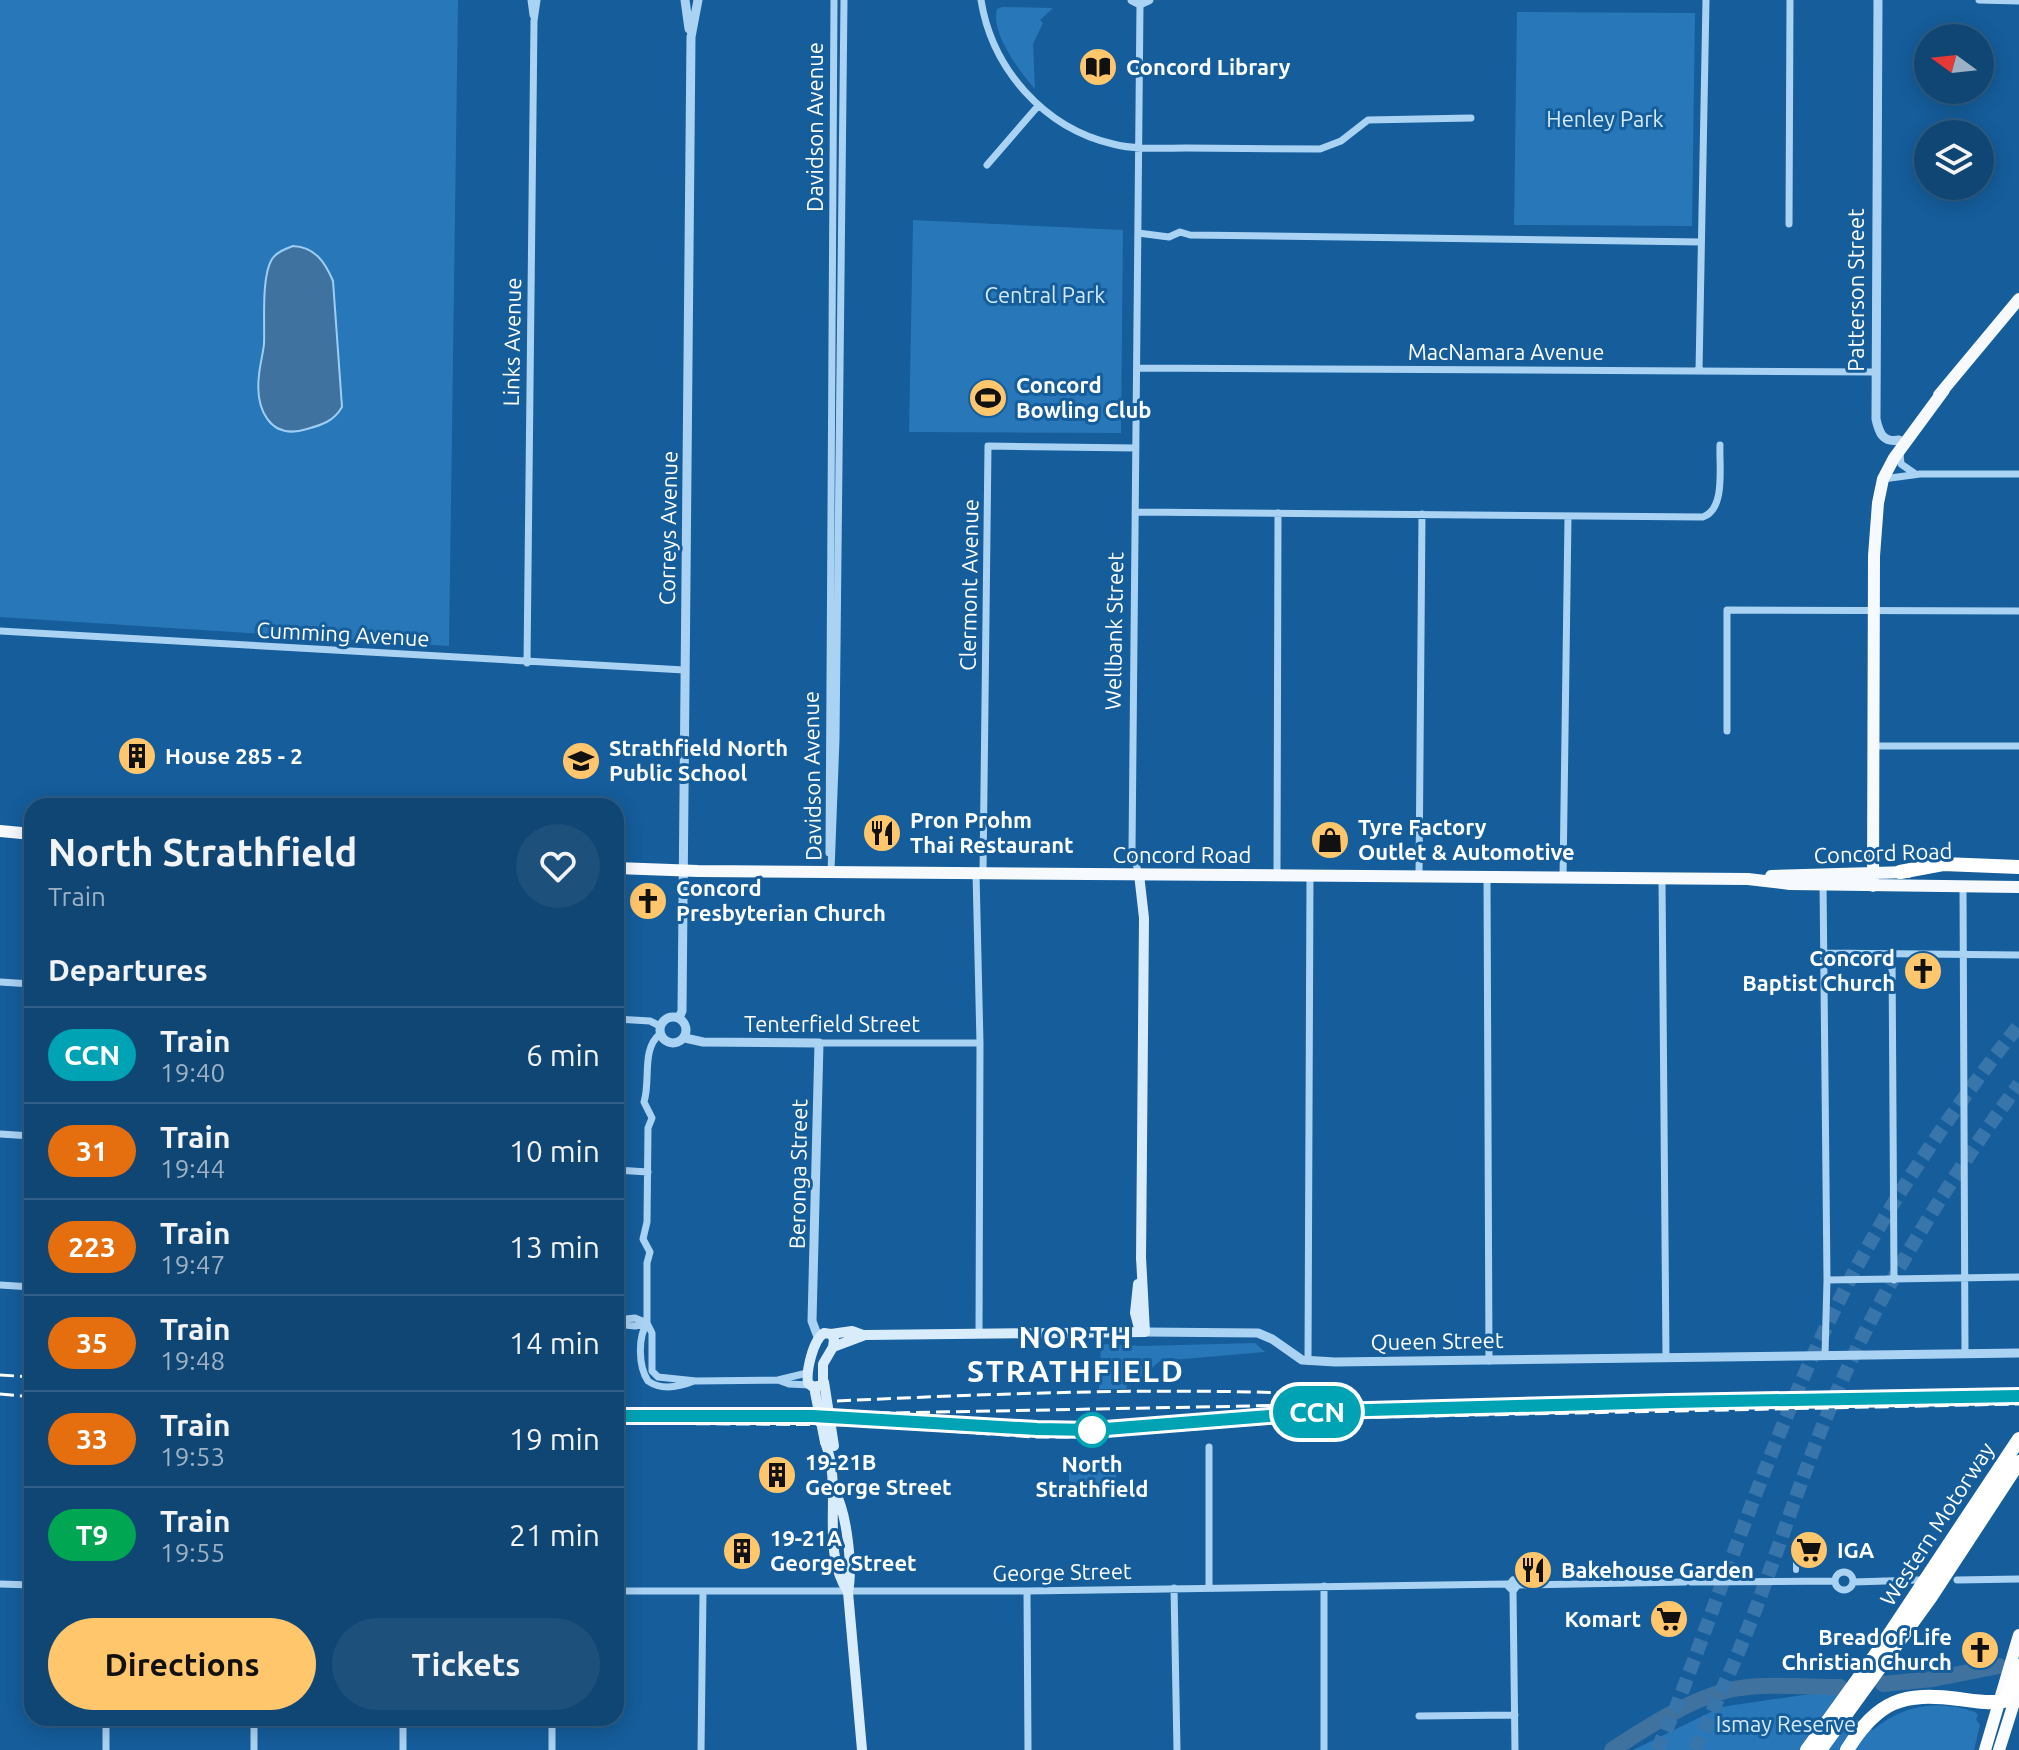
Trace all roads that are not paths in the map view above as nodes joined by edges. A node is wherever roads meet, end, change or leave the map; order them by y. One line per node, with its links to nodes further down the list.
1 (531, 0): 13 (street, Links Avenue)
2 (537, 0): 13 (street, Links Avenue)
3 (691, 0): 40 (street, Correys Avenue)
4 (834, 0): 49 (street, Davidson Avenue)
5 (844, 0): 49 (street, Davidson Avenue)
6 (981, 0): 14 (street)
7 (1706, 0): 20 (street)
8 (1790, 0): 18 (street)
9 (1878, 0): 24 (street, Patterson Street)
10 (1979, 0): 12 (street)
11 (1140, 1): 16 (street, Wellbank Street)
12 (2019, 1)
13 (534, 21): 39 (street, Links Avenue)
14 (1038, 106): 16 (street); 17 (street)
15 (1471, 118): 16 (street)
16 (1139, 147): 19 (street, Wellbank Street)
17 (987, 165)
18 (1789, 224)
19 (1138, 233): 20 (street); 22 (street, Wellbank Street)
20 (1701, 242): 23 (street)
21 (2019, 299): 26 (main road)
22 (1137, 368): 23 (street, MacNamara Avenue); 27 (street, Wellbank Street)
23 (1699, 371): 24 (street, MacNamara Avenue)
24 (1875, 372): 26 (street, Patterson Street)
25 (1720, 445): 34 (street)
26 (1900, 445): 28 (street); 30 (main road); 35 (main road)
27 (1136, 448): 31 (street, Wellbank Street); 51 (street, Clermont Avenue)
28 (1920, 474): 29 (street); 30 (street)
29 (2019, 474)
30 (1883, 479): 35 (main road)
31 (1135, 512): 32 (street); 52 (street, Wellbank Street)
32 (1278, 513): 33 (street); 54 (street)
33 (1422, 514): 34 (street); 56 (street)
34 (1568, 517): 58 (street)
35 (1874, 556): 36 (main road)
36 (1873, 611): 37 (street); 41 (street); 42 (main road)
37 (2019, 611)
38 (0, 631): 39 (street, Cumming Avenue)
39 (527, 663): 40 (street, Cumming Avenue)
40 (684, 670): 48 (street, Correys Avenue)
41 (1727, 731)
42 (1872, 746): 43 (street); 60 (main road)
43 (2019, 746)
44 (0, 831): 45 (main road)
45 (24, 833)
46 (2019, 867): 50 (highway)
47 (624, 868): 48 (main road, Concord Road)
48 (682, 870): 49 (main road, Concord Road); 70 (street, Correys Avenue)
49 (831, 871): 51 (main road, Concord Road)
50 (1900, 872): 53 (main road, Concord Road); 60 (main road, Concord Road)
51 (980, 873): 52 (main road, Concord Road); 75 (street)
52 (1139, 874): 54 (main road, Concord Road); 80 (main road, Wellbank Street)
53 (2019, 874)
54 (1277, 875): 55 (main road, Concord Road)
55 (1310, 875): 56 (main road, Concord Road); 100 (street)
56 (1419, 877): 57 (main road, Concord Road)
57 (1487, 877): 58 (main road, Concord Road); 101 (street)
58 (1563, 878): 59 (main road, Concord Road)
59 (1662, 879): 61 (main road, Concord Road); 99 (street)
60 (1872, 879): 61 (main road, Concord Road); 62 (main road, Concord Road)
61 (1823, 880): 64 (street)
62 (1963, 886): 63 (main road, Concord Road); 66 (street)
63 (2019, 887)
64 (1823, 953): 65 (street); 83 (street)
65 (1892, 953): 66 (street); 84 (street)
66 (1963, 954): 67 (street); 82 (street)
67 (2019, 955)
68 (0, 982): 69 (street)
69 (24, 984)
70 (679, 1018): 72 (street); 73 (street)
71 (624, 1019): 72 (street)
72 (660, 1030): 73 (street); 79 (street)
73 (685, 1038): 74 (street, Tenterfield Street)
74 (819, 1043): 75 (street, Tenterfield Street); 93 (street, Beronga Street)
75 (980, 1043): 92 (street)
76 (0, 1134): 77 (street)
77 (24, 1136)
78 (624, 1170): 79 (street)
79 (648, 1172): 88 (street)
80 (1141, 1257): 87 (main road, Wellbank Street); 90 (main road, Wellbank Street)
81 (2019, 1277): 82 (street)
82 (1966, 1278): 84 (street); 97 (street)
83 (1827, 1280): 84 (street); 98 (street)
84 (1894, 1280)
85 (0, 1285): 86 (street)
86 (24, 1286)
87 (1135, 1313): 90 (main road, Wellbank Street); 91 (main road)
88 (647, 1323): 89 (street); 103 (street)
89 (624, 1324)
90 (1143, 1332): 91 (main road); 100 (street)
91 (1122, 1333): 92 (main road)
92 (979, 1334): 94 (main road)
93 (824, 1335): 94 (main road); 95 (main road); 102 (main road)
94 (865, 1335): 95 (main road)
95 (833, 1347): 104 (main road)
96 (2019, 1353): 97 (street, Queen Street)
97 (1965, 1354): 98 (street, Queen Street)
98 (1825, 1355): 99 (street, Queen Street)
99 (1666, 1357): 101 (street, Queen Street)
100 (1308, 1361): 101 (street, Queen Street)
101 (1489, 1361)
102 (807, 1373): 103 (street); 104 (main road)
103 (778, 1380): 104 (street)
104 (816, 1386): 123 (main road, bridge)
105 (2019, 1439): 145 (highway, Western Motorway, bridge)
106 (1209, 1447): 118 (street)
107 (2019, 1462): 146 (highway, Western Motorway, bridge)
108 (1796, 1545): 109 (street)
109 (1796, 1570)
110 (2019, 1579): 112 (street)
111 (1919, 1580): 114 (street)
112 (1957, 1580)
113 (1834, 1581): 114 (street); 114 (street); 119 (street, George Street)
114 (1853, 1582)
115 (0, 1584): 116 (street)
116 (24, 1585)
117 (1324, 1586): 118 (street, George Street); 119 (street, George Street); 143 (street)
118 (1209, 1587): 120 (street, George Street)
119 (1513, 1587): 129 (street)
120 (1174, 1588): 122 (street, George Street); 142 (street)
121 (624, 1591): 124 (street, George Street)
122 (1027, 1591): 123 (street, George Street); 141 (street)
123 (848, 1592): 124 (street, George Street); 140 (main road)
124 (703, 1593): 139 (street)
125 (2019, 1635): 128 (highway)
126 (2019, 1666): 128 (highway)
127 (2019, 1687): 149 (highway)
128 (1999, 1702): 147 (highway); 148 (highway)
129 (1515, 1715): 130 (street); 144 (street)
130 (1419, 1716)
131 (106, 1726): 135 (street)
132 (254, 1726): 136 (street)
133 (403, 1726): 137 (street)
134 (552, 1726): 138 (street)
135 (106, 1750)
136 (254, 1750)
137 (403, 1750)
138 (552, 1750)
139 (701, 1750)
140 (862, 1750)
141 (1028, 1750)
142 (1177, 1750)
143 (1324, 1750)
144 (1515, 1750)
145 (1807, 1750)
146 (1820, 1750)
147 (1847, 1750)
148 (1985, 1750)
149 (1999, 1750)

